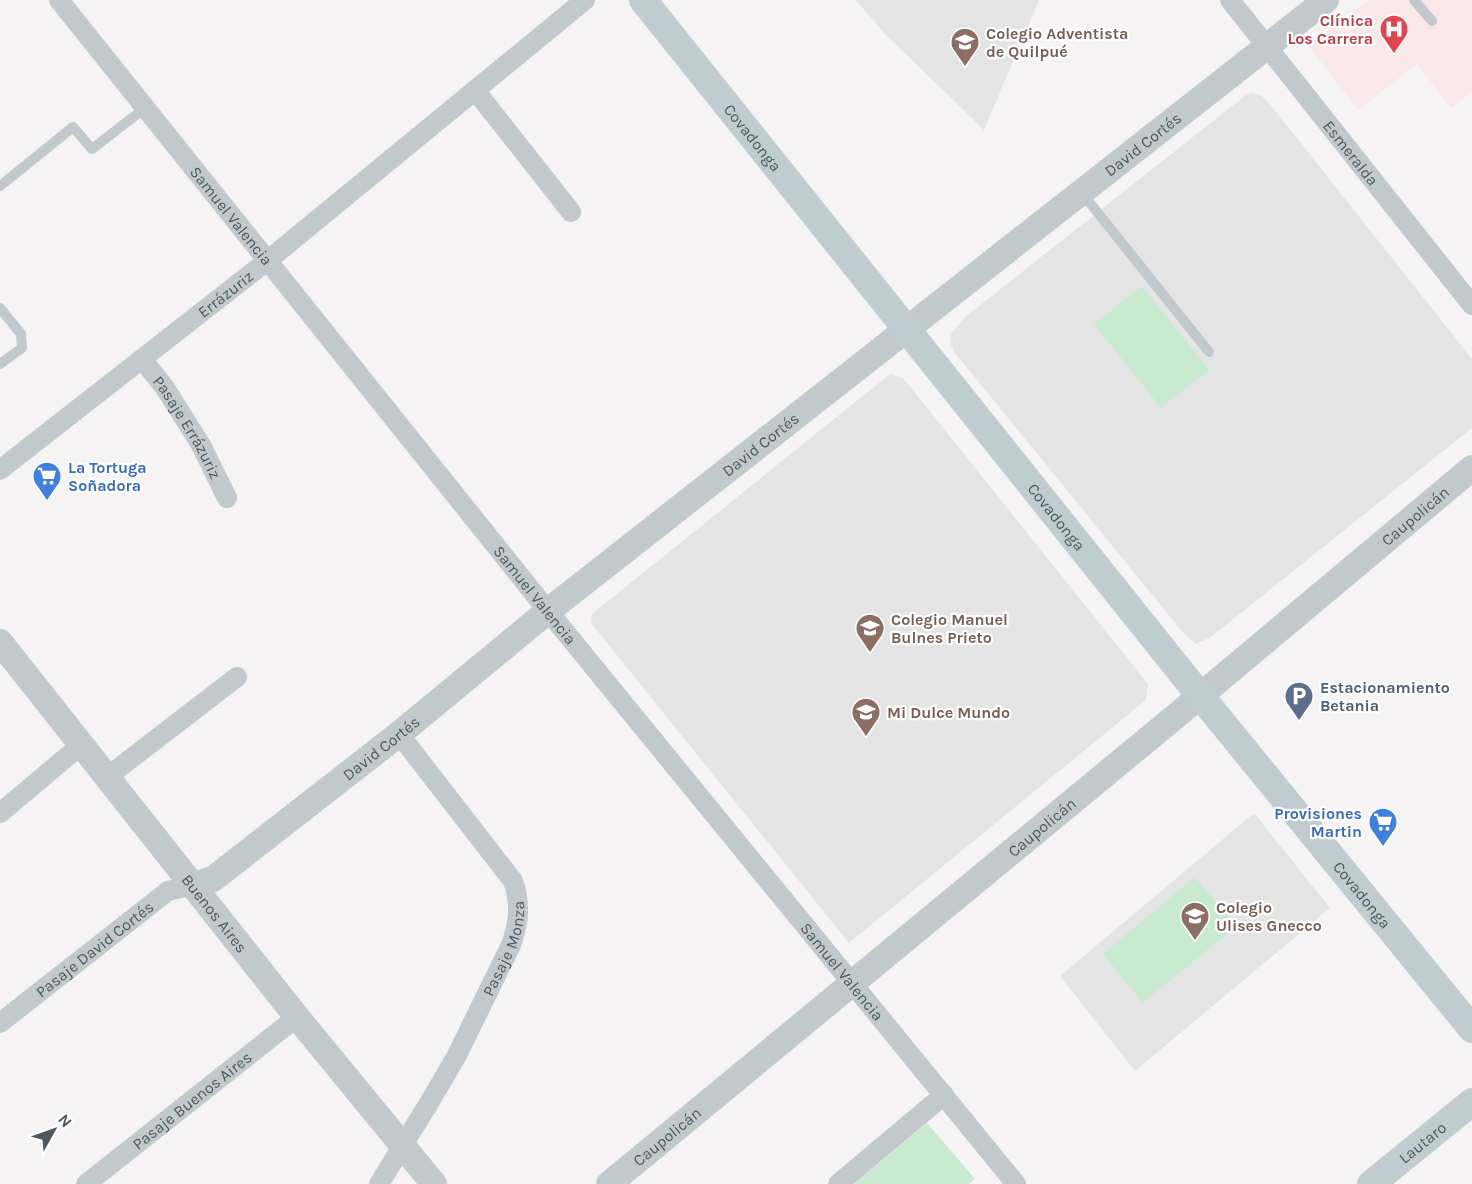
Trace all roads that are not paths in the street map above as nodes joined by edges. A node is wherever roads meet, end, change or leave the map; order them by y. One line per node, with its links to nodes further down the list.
1 (59, 0): 10 (street, Samuel Valencia)
2 (585, 0): 9 (street, Errázuriz)
3 (643, 0): 17 (main road, Covadonga)
4 (1230, 0): 8 (street, Esmeralda)
5 (1326, 0): 8 (street, David Cortés)
6 (1414, 0): 7 (lane)
7 (1432, 21)
8 (1267, 46): 12 (street, David Cortés); 15 (street, Esmeralda)
9 (476, 90): 13 (street); 14 (street, Errázuriz)
10 (145, 108): 11 (lane); 14 (street, Samuel Valencia)
11 (0, 186)
12 (1081, 193): 17 (street, David Cortés); 18 (lane)
13 (570, 212)
14 (267, 261): 19 (street, Errázuriz); 24 (street, Samuel Valencia)
15 (1472, 304)
16 (0, 308): 20 (lane)
17 (908, 330): 24 (street, David Cortés); 27 (main road, Covadonga)
18 (1209, 352)
19 (142, 359): 22 (street, Errázuriz); 23 (street, Pasaje Errázuriz)
20 (0, 364)
21 (1472, 468): 27 (street, Caupolicán)
22 (0, 470)
23 (227, 498)
24 (548, 611): 28 (street, David Cortés); 33 (street, Samuel Valencia)
25 (0, 642): 29 (street, Buenos Aires)
26 (237, 677): 30 (street)
27 (1201, 696): 33 (street, Caupolicán); 36 (main road, Covadonga)
28 (399, 734): 32 (street, David Cortés); 39 (street, Pasaje Monza)
29 (81, 745): 30 (street, Buenos Aires); 31 (street)
30 (107, 777): 32 (street, Buenos Aires)
31 (0, 813)
32 (193, 885): 34 (street, Buenos Aires); 35 (street, Pasaje David Cortés)
33 (853, 983): 37 (street, Samuel Valencia); 44 (street, Caupolicán)
34 (297, 1017): 39 (street, Buenos Aires); 41 (street, Pasaje Buenos Aires)
35 (0, 1023)
36 (1472, 1029)
37 (944, 1095): 40 (street); 45 (street, Samuel Valencia)
38 (1472, 1102): 46 (main road, Lautaro)
39 (402, 1144): 42 (street, Pasaje Monza); 43 (street, Buenos Aires)
40 (849, 1180)
41 (86, 1184)
42 (379, 1184)
43 (434, 1184)
44 (609, 1184)
45 (1016, 1184)
46 (1371, 1184)

